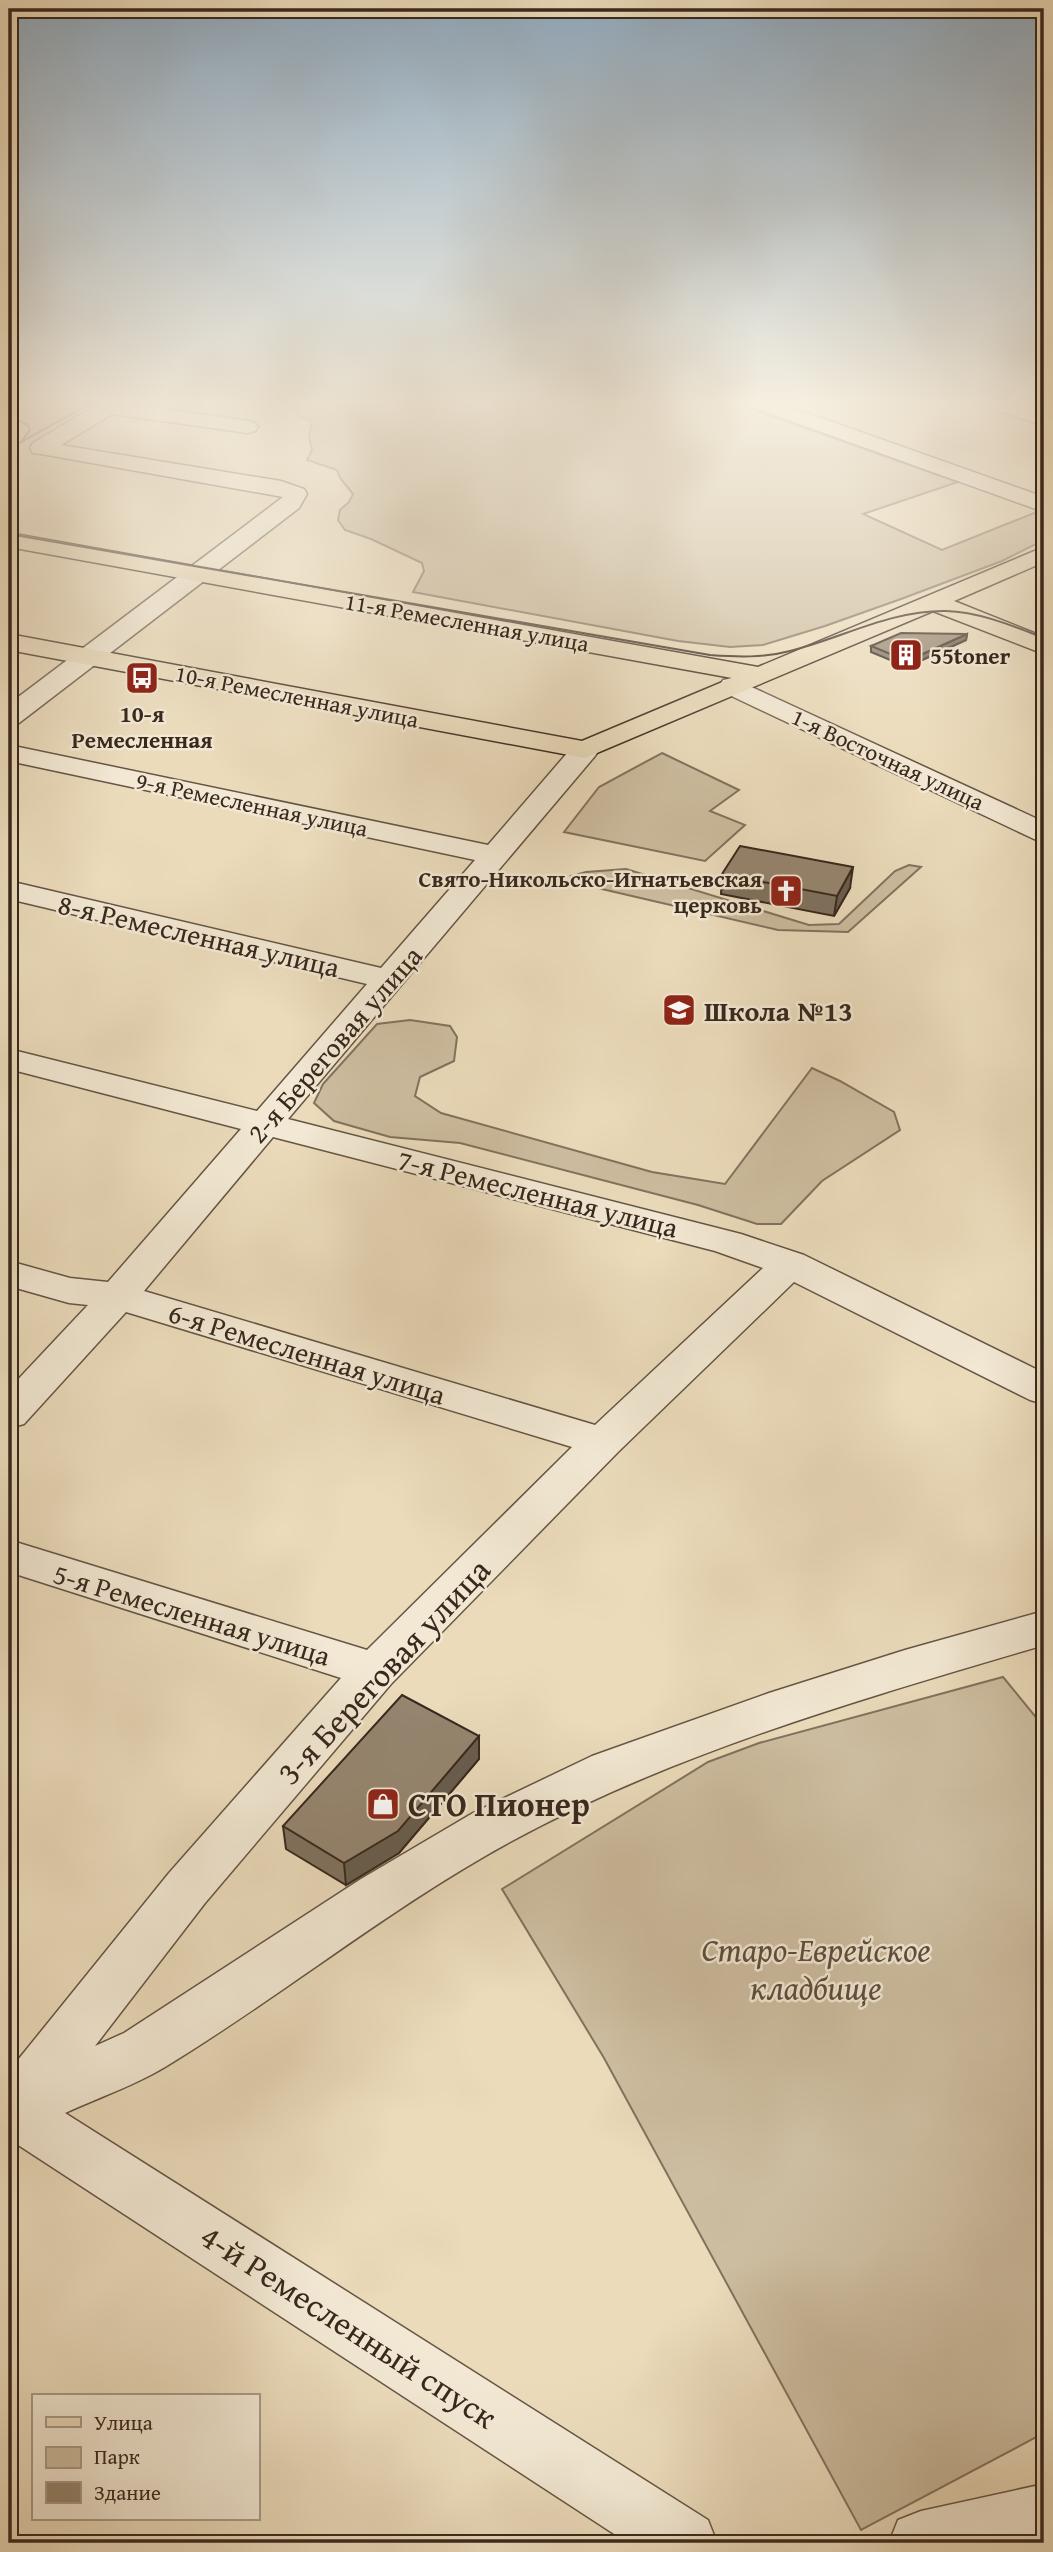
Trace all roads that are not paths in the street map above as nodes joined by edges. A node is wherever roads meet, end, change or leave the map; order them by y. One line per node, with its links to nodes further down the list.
1 (266, 522): 4 (street)
2 (9, 540): 4 (main road, 11-я Ремесленная улица)
3 (1044, 554): 5 (main road, 2-я Береговая улица)
4 (198, 574): 10 (street); 11 (main road, 11-я Ремесленная улица)
5 (961, 590): 6 (main road, 2-я Береговая улица); 7 (main road)
6 (933, 602): 9 (main road); 11 (main road, 2-я Береговая улица)
7 (1044, 623)
8 (9, 642): 10 (main road, 10-я Ремесленная улица)
9 (1044, 646)
10 (88, 657): 13 (street); 14 (main road, 10-я Ремесленная улица)
11 (760, 675): 12 (main road, 2-я Береговая улица)
12 (732, 686): 14 (main road, 2-я Береговая улица); 16 (street, 1-я Восточная улица)
13 (9, 717)
14 (585, 750): 17 (street, 2-я Береговая улица)
15 (9, 753): 17 (street, 9-я Ремесленная улица)
16 (1044, 833)
17 (495, 855): 19 (street, 2-я Береговая улица)
18 (9, 890): 19 (street, 8-я Ремесленная улица)
19 (389, 980): 21 (street, 2-я Береговая улица)
20 (9, 1059): 21 (street, 7-я Ремесленная улица)
21 (266, 1123): 22 (street, 7-я Ремесленная улица); 24 (street, 2-я Береговая улица)
22 (790, 1264): 25 (street, 7-я Ремесленная улица); 27 (street, 3-я Береговая улица)
23 (9, 1273): 24 (street, 6-я Ремесленная улица)
24 (118, 1296): 26 (street, 2-я Береговая улица); 27 (street, 6-я Ремесленная улица)
25 (1044, 1390)
26 (9, 1414)
27 (603, 1442): 30 (street, 3-я Береговая улица)
28 (9, 1556): 30 (street, 5-я Ремесленная улица)
29 (1044, 1629): 31 (street)
30 (375, 1671): 31 (street, 3-я Береговая улица)
31 (10, 2110): 33 (street, 4-й Ремесленный спуск)
32 (1044, 2516): 34 (street)
33 (685, 2543)
34 (921, 2543)

